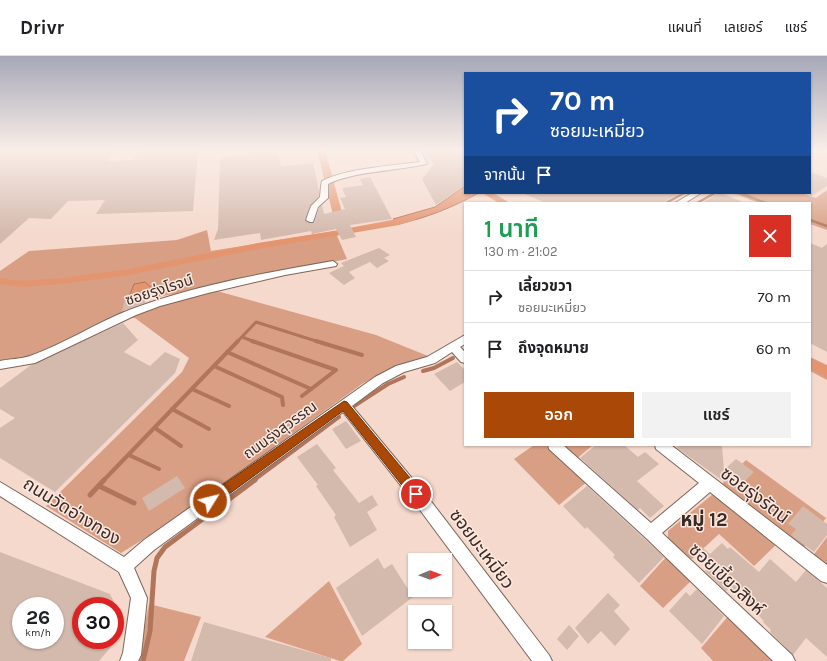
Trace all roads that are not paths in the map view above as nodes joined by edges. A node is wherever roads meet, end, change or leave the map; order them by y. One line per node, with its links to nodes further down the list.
1 (344, 178): 4 (street)
2 (695, 194): 3 (street)
3 (681, 202)
4 (310, 220)
5 (333, 264): 9 (street, ซอยรุ่งโรจน์)
6 (464, 340): 7 (street, ถนนรุ่งสุวรรณ)
7 (453, 347): 8 (street); 10 (street, ถนนรุ่งสุวรรณ)
8 (464, 358)
9 (0, 365)
10 (344, 404): 16 (street, ถนนรุ่งสุวรรณ); 19 (street, ซอยมะเหมี่ยว)
11 (555, 446): 15 (street, ซอยเขี้ยวสิงห์)
12 (662, 446): 13 (street, ซอยรุ่งรัตน์)
13 (709, 484): 15 (street); 17 (street, ซอยรุ่งรัตน์)
14 (0, 488): 16 (street, ถนนวัดอ่างทอง)
15 (651, 534): 20 (street, ซอยเขี้ยวสิงห์)
16 (125, 566): 18 (street)
17 (827, 575)
18 (129, 661)
19 (544, 661)
20 (786, 661)

